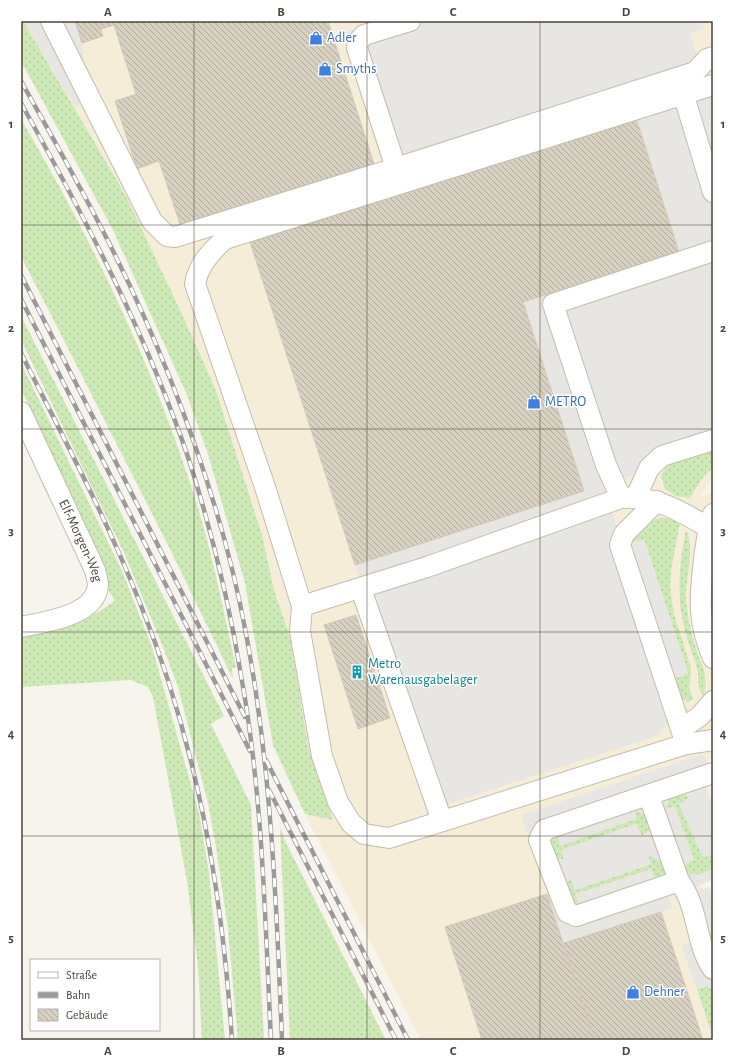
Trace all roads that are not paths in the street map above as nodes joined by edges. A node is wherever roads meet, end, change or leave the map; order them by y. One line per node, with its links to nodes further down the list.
1 (51, 21): 6 (street)
2 (410, 21): 6 (street)
3 (713, 57): 6 (street)
4 (713, 85): 5 (street)
5 (683, 93): 7 (street); 17 (street)
6 (396, 168)
7 (713, 192)
8 (713, 251): 11 (street)
9 (21, 412): 18 (street, Elf-Morgen-Weg)
10 (713, 440): 11 (street)
11 (629, 497): 12 (street); 16 (street)
12 (657, 501): 13 (street); 21 (street)
13 (711, 524): 15 (street)
14 (713, 552): 15 (street)
15 (702, 569): 19 (street)
16 (361, 589): 17 (street); 25 (street)
17 (302, 606): 25 (street)
18 (21, 627)
19 (713, 658)
20 (713, 701): 21 (street)
21 (684, 736): 22 (street); 25 (street)
22 (713, 740)
23 (713, 773): 24 (street)
24 (649, 796): 26 (street); 26 (street)
25 (442, 821)
26 (679, 881): 27 (street)
27 (713, 969)

